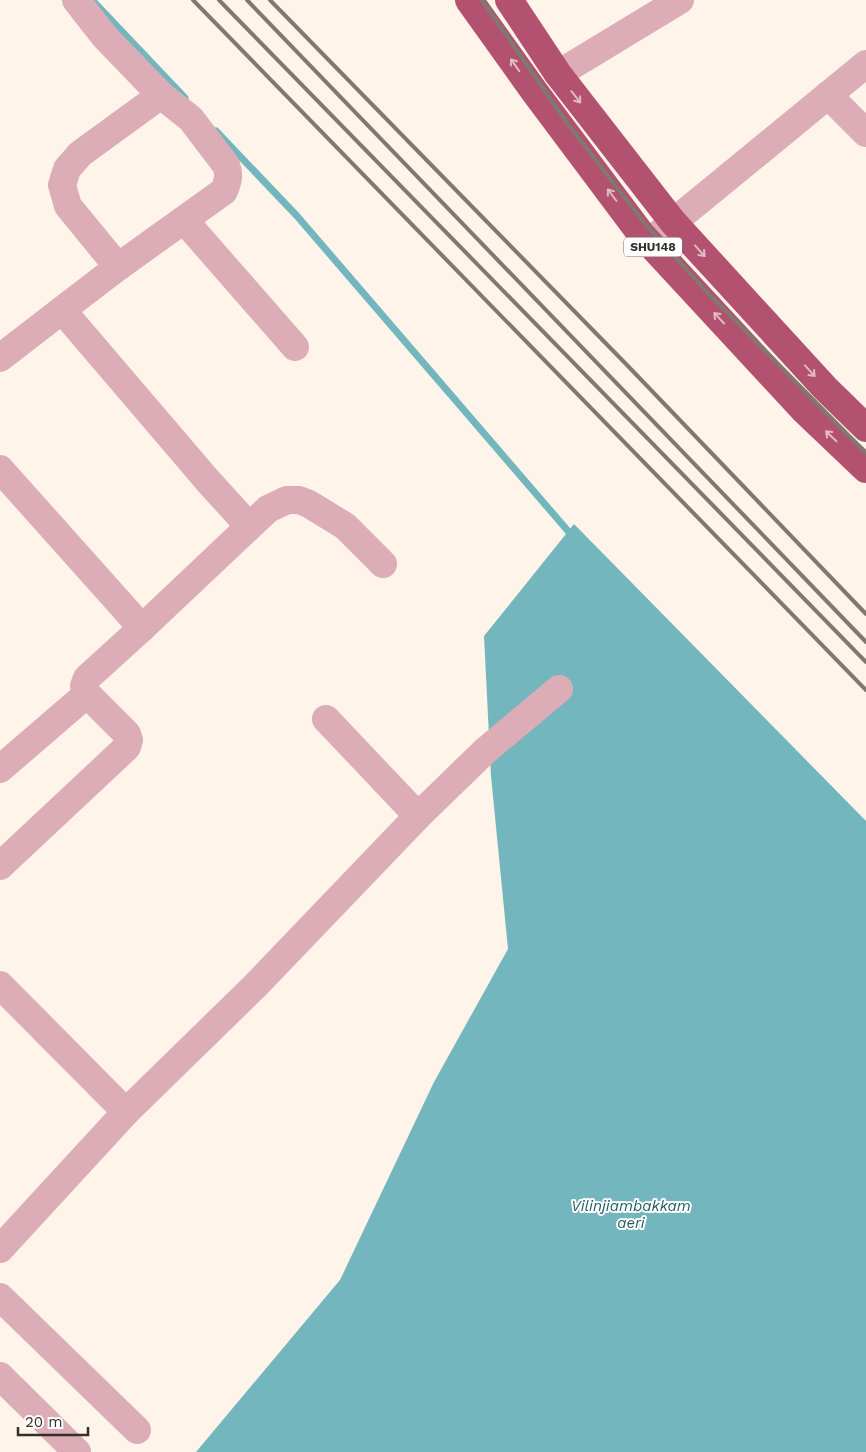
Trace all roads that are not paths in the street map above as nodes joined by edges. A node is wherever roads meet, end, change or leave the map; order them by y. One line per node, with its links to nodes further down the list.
1 (76, 0): 7 (street)
2 (469, 0): 12 (highway, SHU148, one-way to 2)
3 (509, 0): 6 (highway)
4 (680, 0): 6 (street)
5 (866, 64): 8 (street)
6 (558, 74): 11 (highway, one-way to 11)
7 (161, 95): 10 (street); 13 (street)
8 (828, 95): 9 (street); 11 (street)
9 (866, 133)
10 (184, 220): 13 (street); 15 (street)
11 (673, 222): 12 (street); 17 (highway, one-way to 17)
12 (649, 242): 19 (highway, SHU148, one-way to 12)
13 (118, 267): 14 (street)
14 (62, 310): 16 (street); 20 (street)
15 (295, 348)
16 (0, 358)
17 (866, 428)
18 (0, 469): 22 (street)
19 (866, 469)
20 (250, 526): 21 (street); 22 (street)
21 (383, 564)
22 (142, 628): 24 (street)
23 (560, 689): 27 (street)
24 (87, 694): 26 (street); 28 (street)
25 (326, 719): 27 (street)
26 (0, 770)
27 (418, 816): 30 (street)
28 (0, 866)
29 (0, 985): 30 (street)
30 (126, 1112): 31 (street)
31 (0, 1249)
32 (0, 1298): 34 (street)
33 (0, 1376): 35 (street)
34 (137, 1430)
35 (77, 1452)

